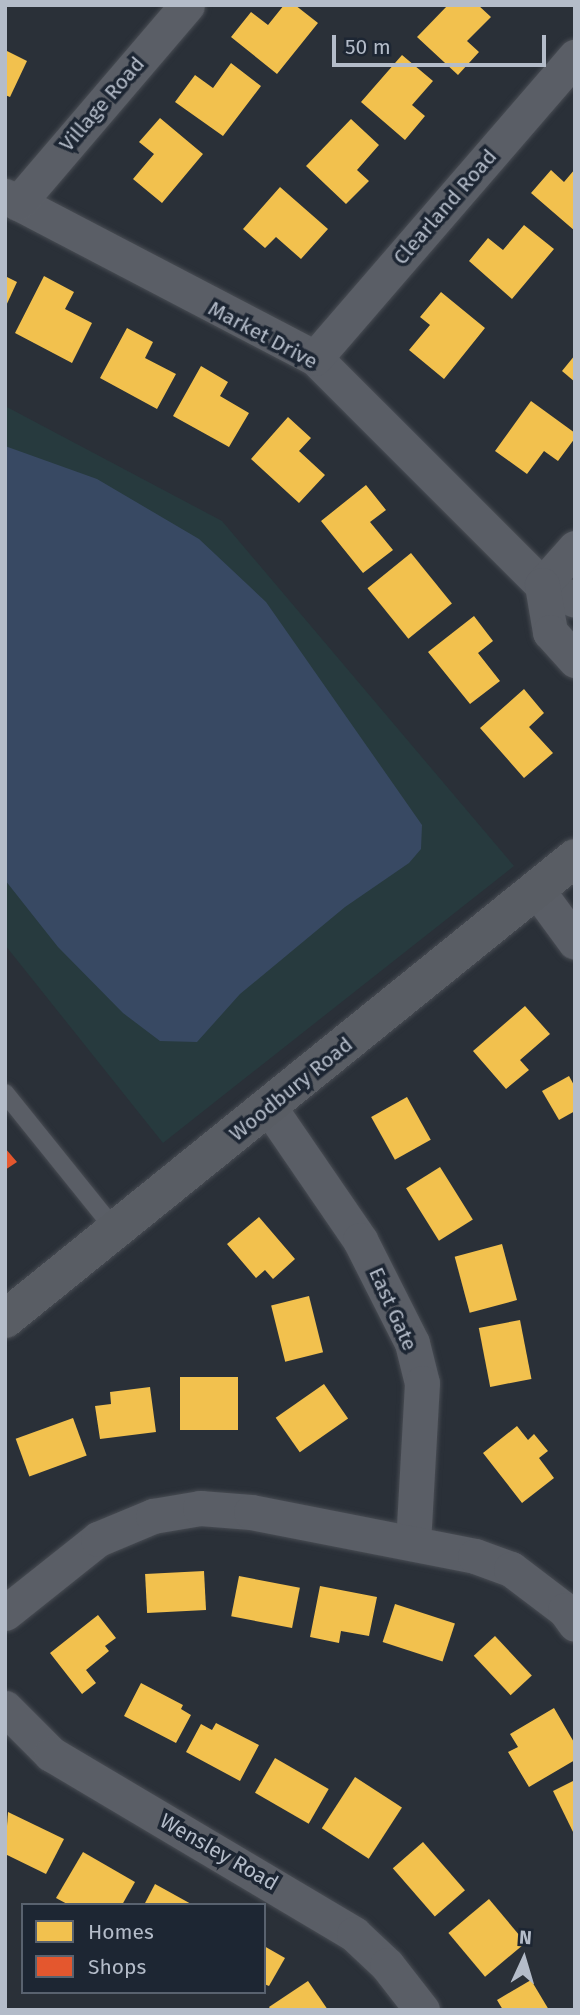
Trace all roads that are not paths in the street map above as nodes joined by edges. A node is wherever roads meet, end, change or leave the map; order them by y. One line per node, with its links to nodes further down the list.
1 (187, 5): 3 (street, Village Road)
2 (575, 57): 4 (street, Clearland Road)
3 (11, 199): 4 (street, Market Drive)
4 (315, 358): 6 (street, Market Drive)
5 (575, 548): 6 (street)
6 (542, 585): 7 (street, Market Drive); 8 (street)
7 (575, 600)
8 (575, 660)
9 (575, 858): 10 (main road, Woodbury Road)
10 (537, 890): 11 (street); 13 (main road, Woodbury Road)
11 (575, 942)
12 (5, 1093): 14 (lane)
13 (269, 1107): 14 (main road, Woodbury Road); 16 (street, East Gate)
14 (115, 1230): 15 (main road, Woodbury Road)
15 (5, 1319)
16 (413, 1542): 17 (street); 18 (street)
17 (5, 1614)
18 (575, 1624)
19 (5, 1708): 20 (street, Wensley Road)
20 (422, 2010)

